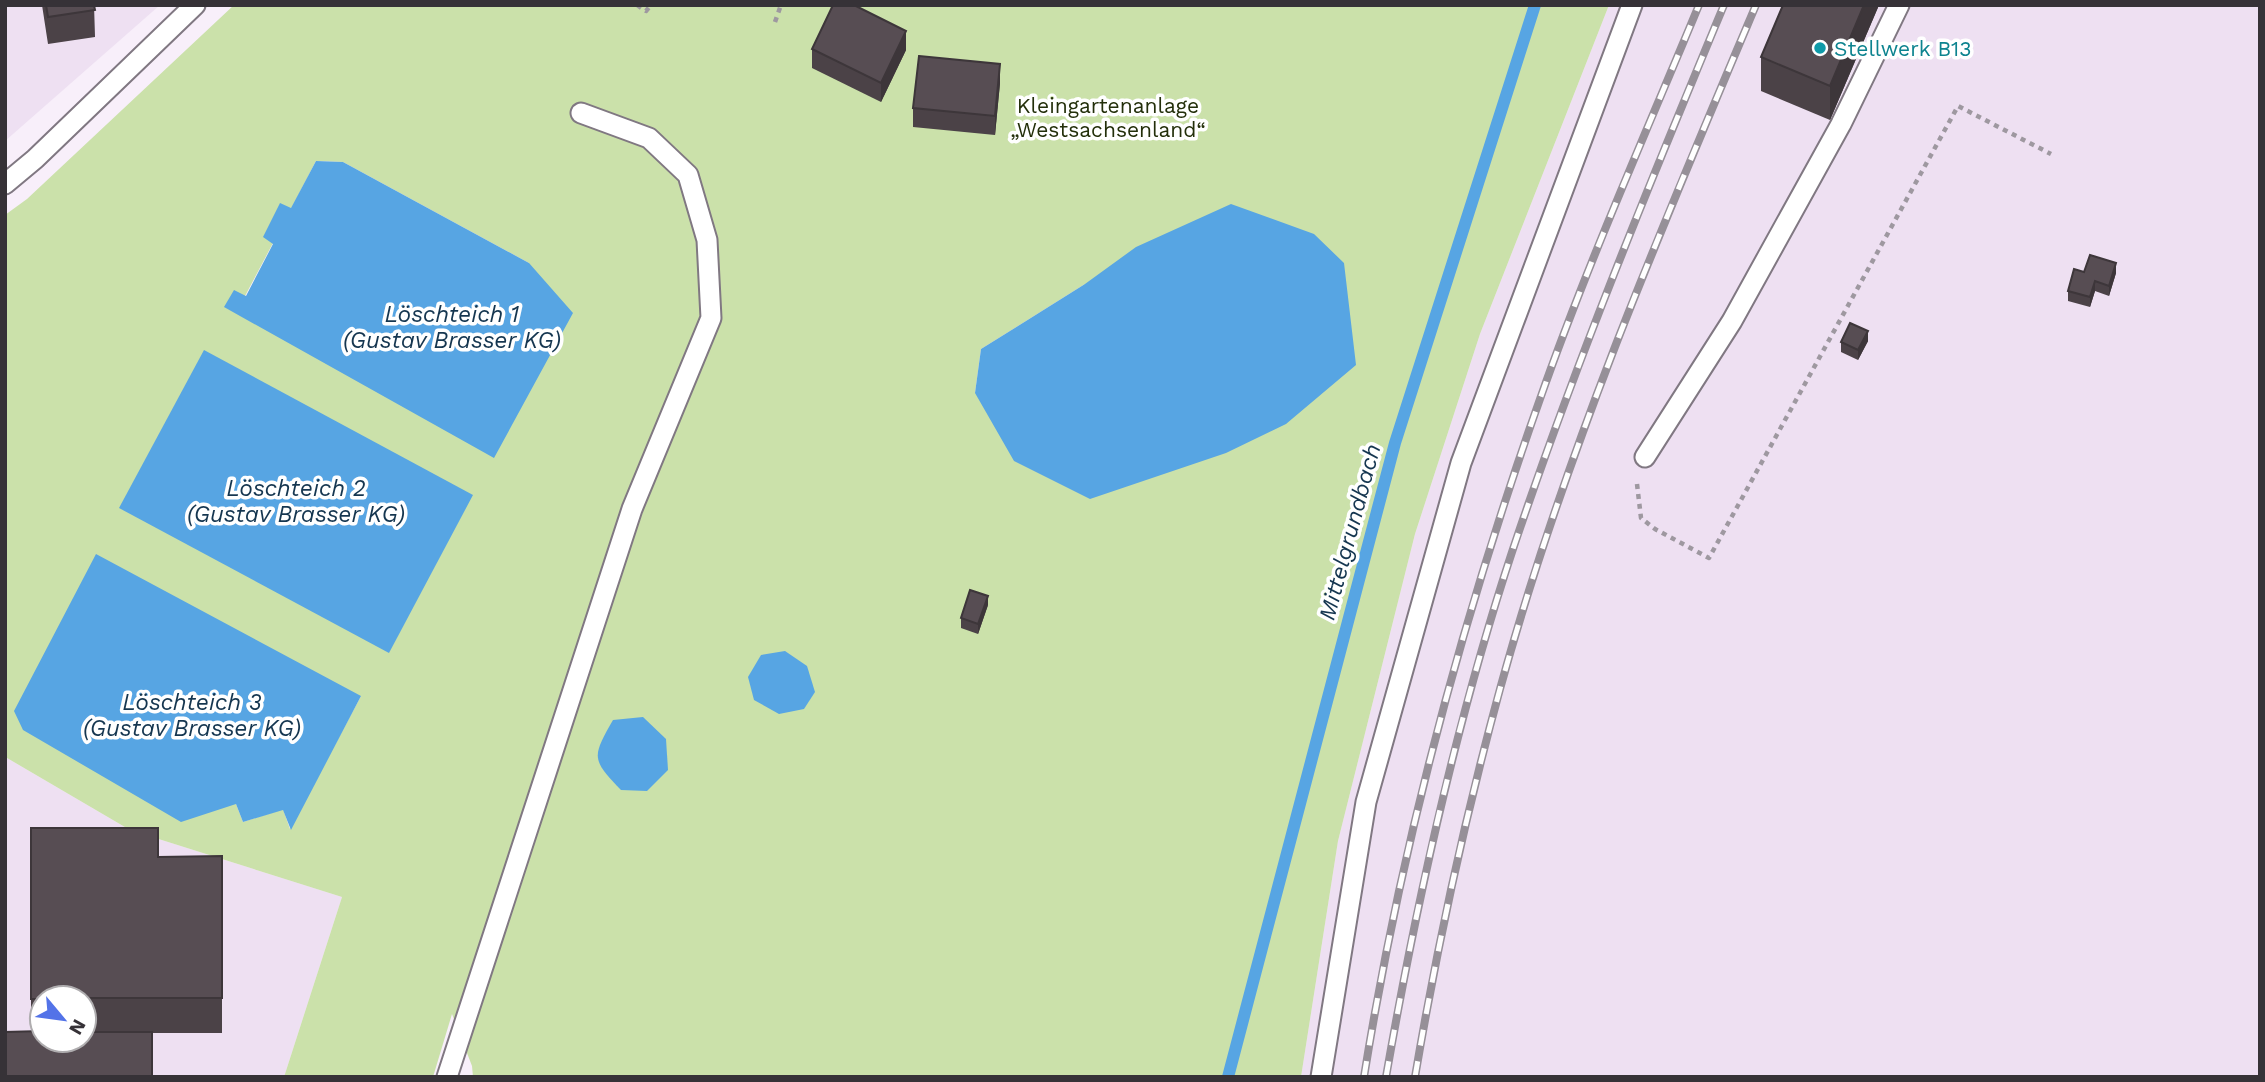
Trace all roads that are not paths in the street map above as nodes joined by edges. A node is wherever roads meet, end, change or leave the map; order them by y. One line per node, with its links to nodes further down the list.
1 (195, 5): 5 (lane)
2 (1632, 5): 8 (lane)
3 (1899, 5): 6 (lane)
4 (581, 113): 7 (lane)
5 (5, 184)
6 (1645, 457)
7 (447, 1077)
8 (1321, 1077)

